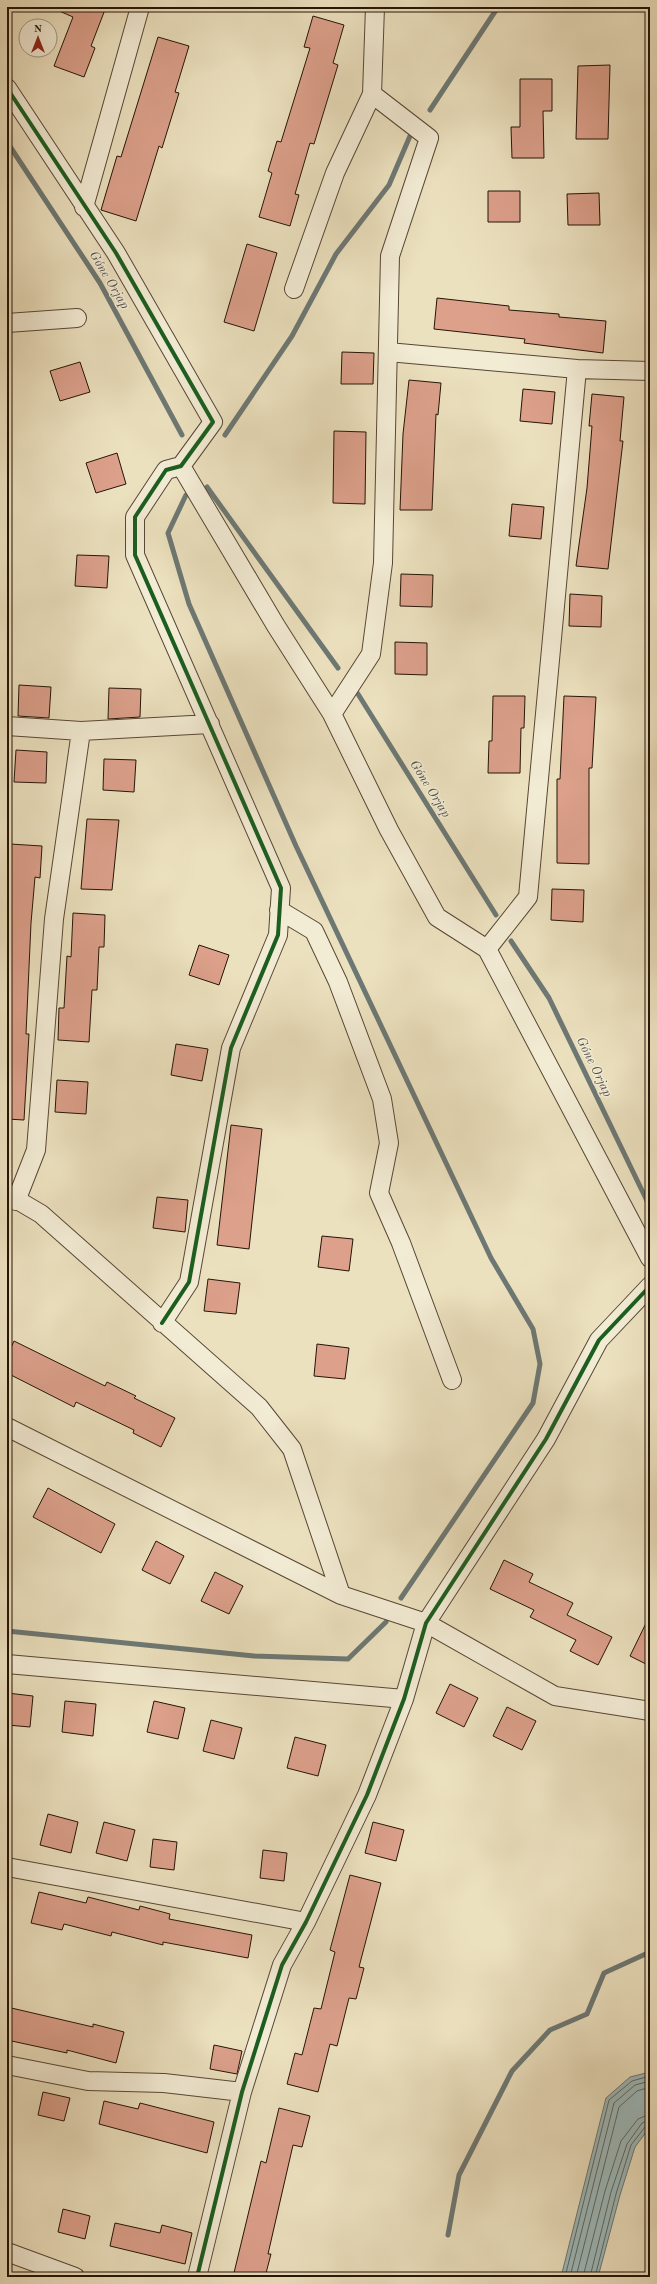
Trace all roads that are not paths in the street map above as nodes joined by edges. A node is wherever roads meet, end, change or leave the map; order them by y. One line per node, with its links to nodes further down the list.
1 (140, 7): 5 (street)
2 (375, 7): 4 (street)
3 (7, 88): 5 (street)
4 (372, 94): 6 (street); 9 (street)
5 (84, 207): 12 (street)
6 (294, 289)
7 (77, 318): 8 (street)
8 (7, 323)
9 (388, 352): 10 (street); 13 (street)
10 (577, 369): 11 (street); 18 (street)
11 (650, 371)
12 (181, 466): 13 (street); 14 (street)
13 (332, 714): 18 (street)
14 (210, 724): 16 (street); 17 (street)
15 (7, 726): 16 (street)
16 (81, 731): 19 (street)
17 (280, 910): 22 (street); 23 (street)
18 (487, 949): 20 (street)
19 (12, 1198): 22 (street)
20 (650, 1258)
21 (650, 1286): 26 (street)
22 (162, 1323): 25 (street)
23 (452, 1380)
24 (7, 1427): 25 (street)
25 (341, 1595): 26 (street)
26 (426, 1623): 28 (street); 29 (street)
27 (7, 1664): 28 (street)
28 (404, 1699): 31 (street)
29 (650, 1711)
30 (7, 1867): 31 (street)
31 (306, 1922): 33 (street)
32 (7, 2065): 33 (street)
33 (242, 2092): 36 (street)
34 (7, 2252): 35 (street)
35 (75, 2277)
36 (197, 2277)

